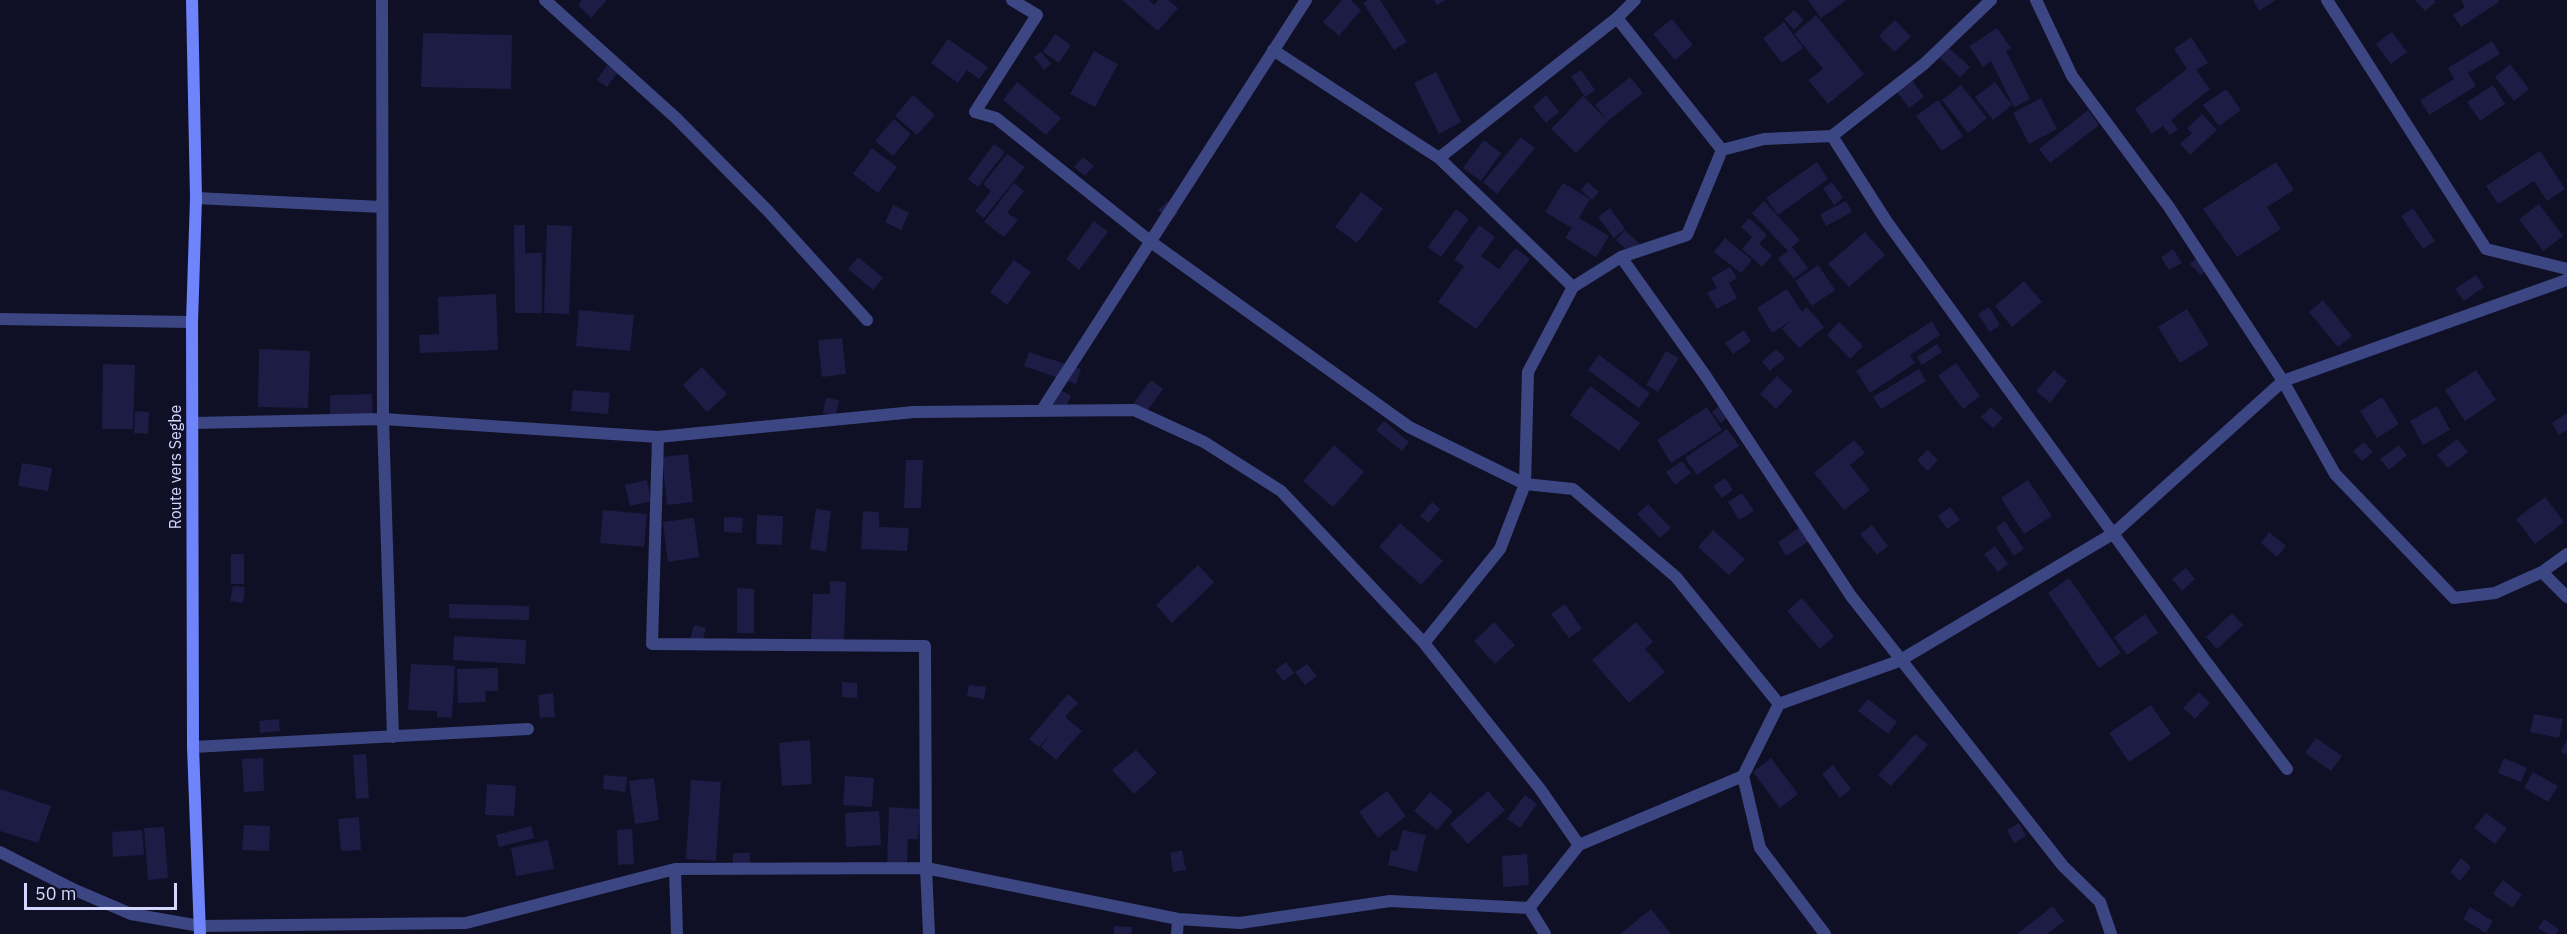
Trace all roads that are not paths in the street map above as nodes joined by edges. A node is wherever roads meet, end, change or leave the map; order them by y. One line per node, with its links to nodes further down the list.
1 (192, 0): 15 (main road, Route vers Segbe)
2 (382, 0): 16 (street)
3 (545, 0): 23 (street)
4 (1012, 0): 17 (street)
5 (1306, 0): 11 (street)
6 (1635, 0): 10 (street)
7 (1991, 0): 12 (street)
8 (2036, 0): 25 (street)
9 (2327, 0): 19 (street)
10 (1617, 18): 13 (street); 14 (street)
11 (1273, 50): 14 (street); 17 (street)
12 (1832, 136): 13 (street); 31 (street)
13 (1722, 150): 18 (street)
14 (1439, 158): 21 (street)
15 (196, 198): 16 (street); 24 (main road, Route vers Segbe)
16 (381, 207): 27 (street)
17 (1151, 242): 26 (street); 30 (street)
18 (1621, 257): 21 (street); 36 (street)
19 (2567, 269)
20 (2567, 280): 25 (street)
21 (1573, 287): 30 (street)
22 (0, 319): 24 (street)
23 (867, 320)
24 (192, 322): 28 (main road, Route vers Segbe)
25 (2283, 381): 31 (street); 33 (street)
26 (1042, 410): 29 (street); 35 (street)
27 (383, 419): 28 (street); 29 (street); 39 (street)
28 (193, 423): 40 (main road, Route vers Segbe)
29 (658, 437): 45 (street)
30 (1525, 484): 35 (street); 37 (street)
31 (2114, 533): 36 (street); 41 (street)
32 (2567, 554): 33 (street)
33 (2542, 572): 34 (street)
34 (2567, 597)
35 (1424, 643): 43 (street)
36 (1899, 661): 37 (street); 58 (street)
37 (1779, 704): 42 (street)
38 (528, 729): 39 (street)
39 (393, 737): 40 (street)
40 (193, 747): 51 (main road, Route vers Segbe)
41 (2288, 769)
42 (1743, 776): 43 (street); 57 (street)
43 (1579, 844): 47 (street)
44 (0, 852): 51 (street)
45 (926, 868): 46 (street); 48 (street); 53 (street)
46 (675, 869): 50 (street); 52 (street)
47 (1529, 909): 49 (street); 56 (street)
48 (1178, 919): 49 (street); 54 (street)
49 (1240, 923): 55 (street)
50 (466, 929): 51 (street)
51 (200, 930)
52 (677, 934)
53 (929, 934)
54 (1177, 934)
55 (1249, 934)
56 (1545, 934)
57 (1825, 934)
58 (2111, 934)

